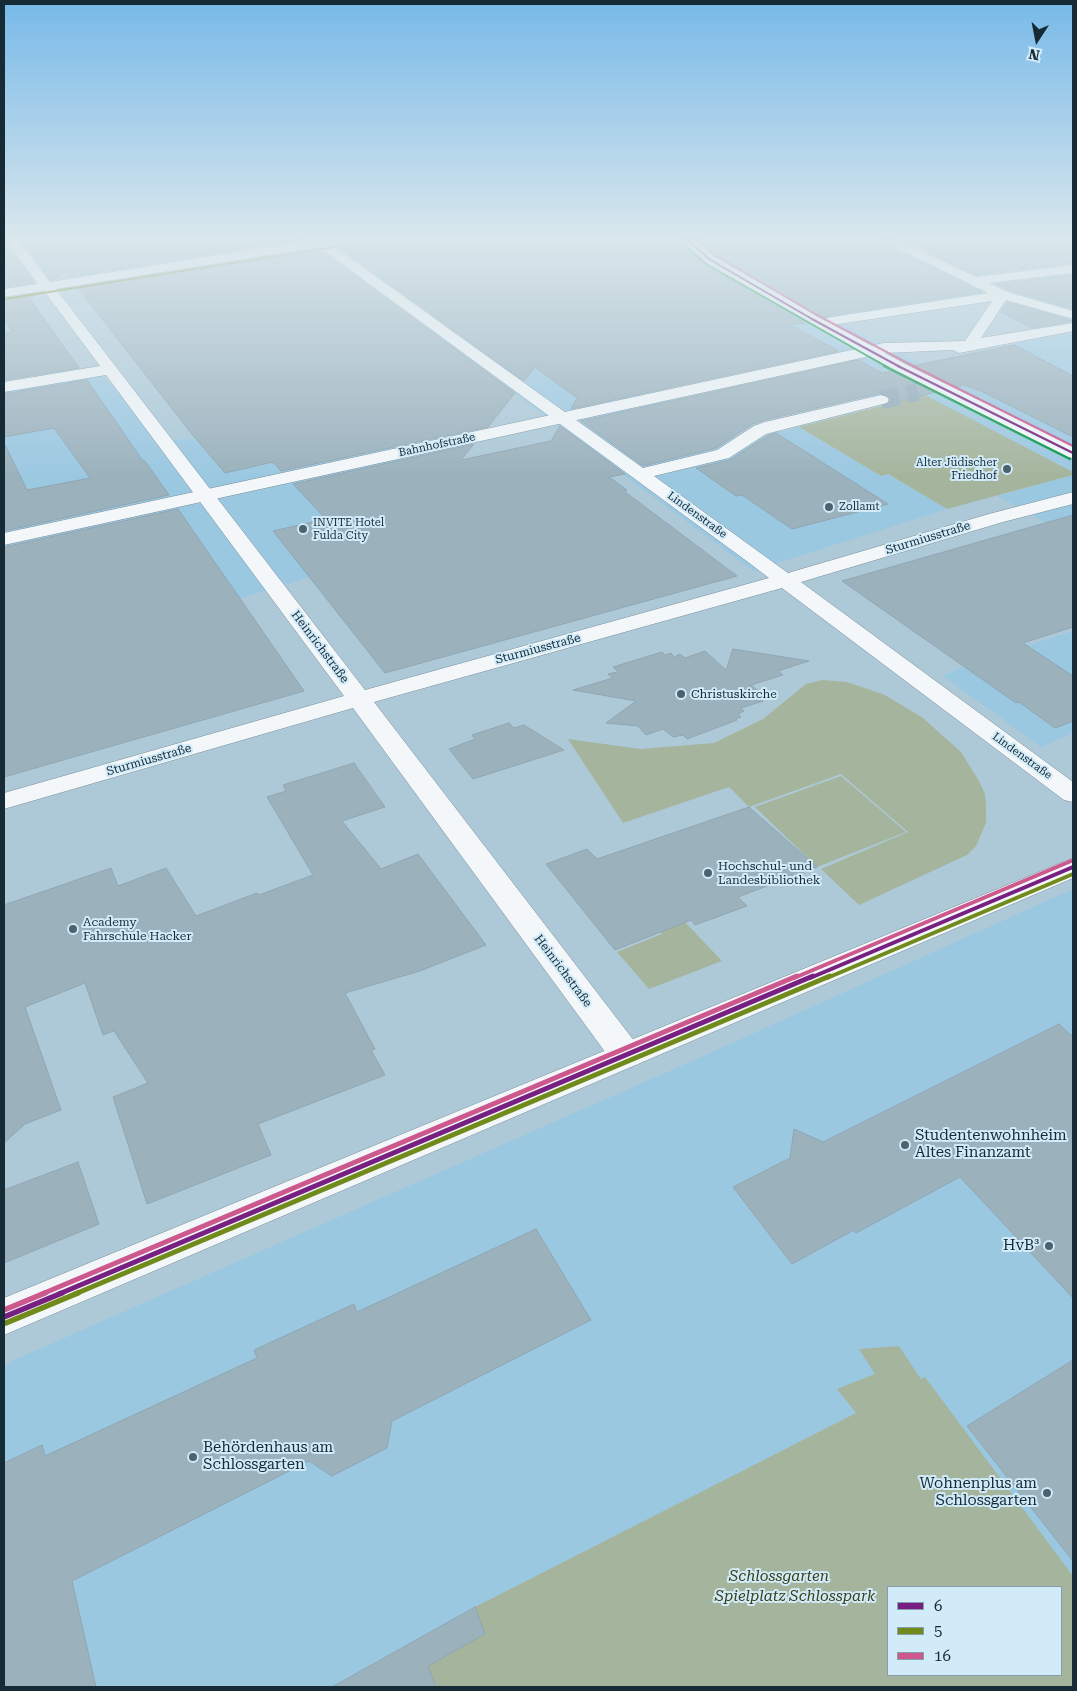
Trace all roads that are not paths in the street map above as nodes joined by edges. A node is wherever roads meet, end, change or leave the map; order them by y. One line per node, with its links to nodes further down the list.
1 (73, 319): 13 (street, Heinrichstraße)
2 (427, 319): 18 (street, Lindenstraße)
3 (814, 319): 11 (street)
4 (846, 319): 7 (street)
5 (987, 319): 10 (street)
6 (1049, 319): 8 (street)
7 (832, 321)
8 (1073, 321)
9 (1073, 328): 10 (street)
10 (969, 344): 11 (street, Bahnhofstraße); 12 (street)
11 (871, 351): 15 (street); 18 (street, Bahnhofstraße)
12 (917, 363)
13 (111, 369): 14 (street); 21 (street, Heinrichstraße)
14 (4, 387)
15 (940, 387): 16 (street); 19 (street)
16 (918, 392)
17 (881, 400): 20 (street)
18 (563, 417): 20 (street, Lindenstraße); 21 (street, Bahnhofstraße)
19 (1073, 453)
20 (641, 474): 24 (street, Lindenstraße)
21 (206, 496): 23 (street, Bahnhofstraße); 25 (street, Heinrichstraße)
22 (1073, 498): 24 (street, Sturmiusstraße)
23 (4, 539)
24 (786, 580): 25 (street, Sturmiusstraße); 26 (street, Lindenstraße)
25 (359, 699): 27 (street, Sturmiusstraße); 29 (street, Heinrichstraße)
26 (1073, 794)
27 (4, 802)
28 (1073, 867): 29 (street)
29 (626, 1055): 30 (street)
30 (4, 1317)

